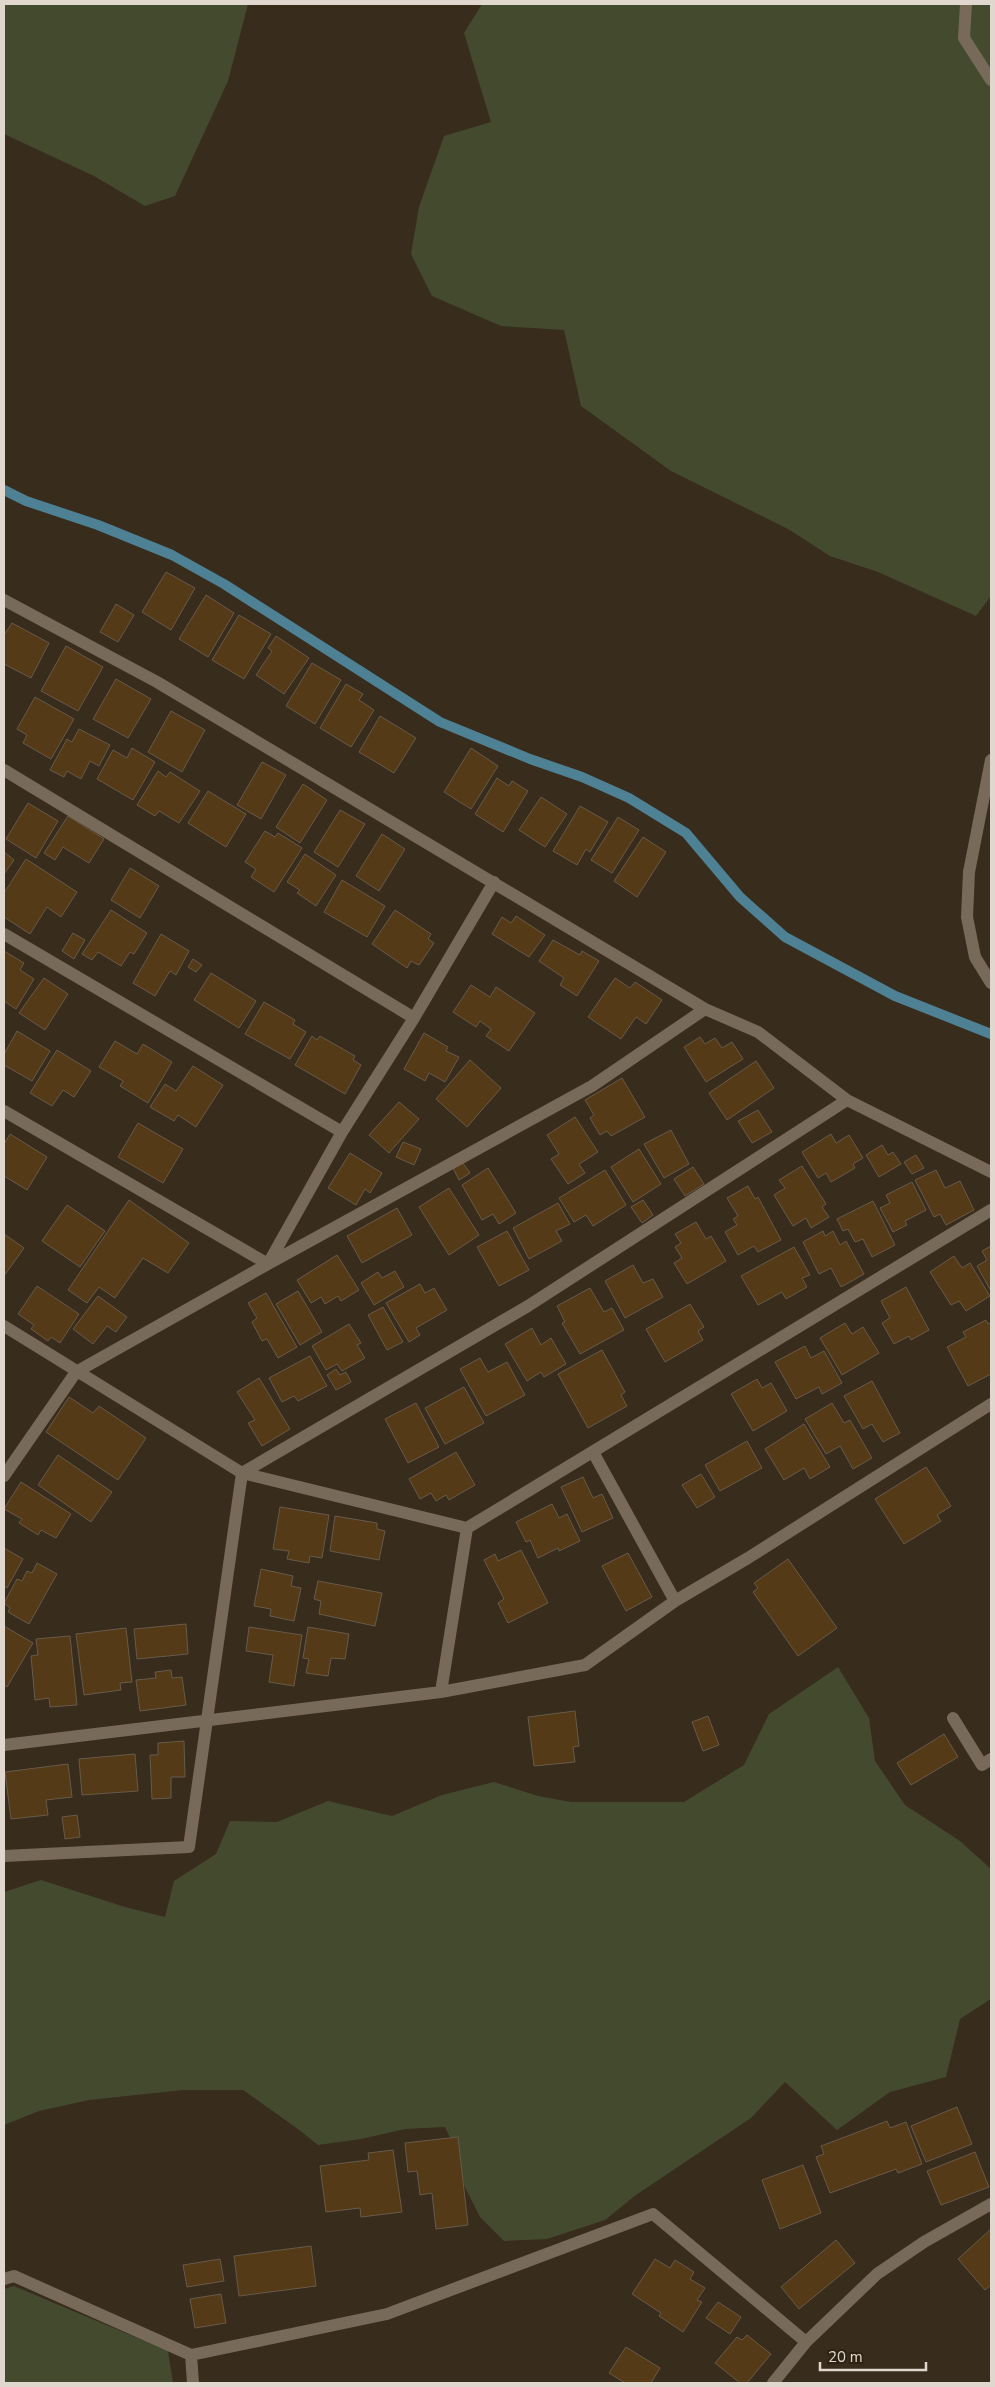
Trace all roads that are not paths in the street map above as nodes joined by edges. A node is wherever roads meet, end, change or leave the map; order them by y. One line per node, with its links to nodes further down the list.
1 (966, 4): 2 (street)
2 (991, 80)
3 (4, 600): 6 (street)
4 (991, 760): 8 (street)
5 (4, 770): 10 (street)
6 (494, 882): 9 (street); 10 (street)
7 (4, 934): 13 (street)
8 (991, 983)
9 (705, 1010): 11 (street); 16 (street)
10 (414, 1018): 13 (street)
11 (847, 1100): 14 (street); 21 (street)
12 (4, 1111): 16 (street)
13 (342, 1132): 16 (street)
14 (991, 1172)
15 (991, 1210): 20 (street)
16 (268, 1264): 18 (street)
17 (4, 1326): 18 (street)
18 (76, 1372): 21 (street); 22 (street)
19 (991, 1404): 24 (street)
20 (593, 1452): 23 (street); 24 (street)
21 (242, 1473): 23 (street); 27 (street)
22 (4, 1476)
23 (468, 1528): 25 (street)
24 (674, 1601): 25 (street)
25 (440, 1692): 27 (street)
26 (953, 1718): 29 (street)
27 (206, 1721): 28 (street); 30 (street)
28 (4, 1745)
29 (991, 1759)
30 (4, 1856)
31 (991, 2204): 33 (street)
32 (4, 2279): 34 (street)
33 (806, 2342): 34 (street); 36 (street)
34 (191, 2355): 35 (street)
35 (194, 2383)
36 (773, 2383)

